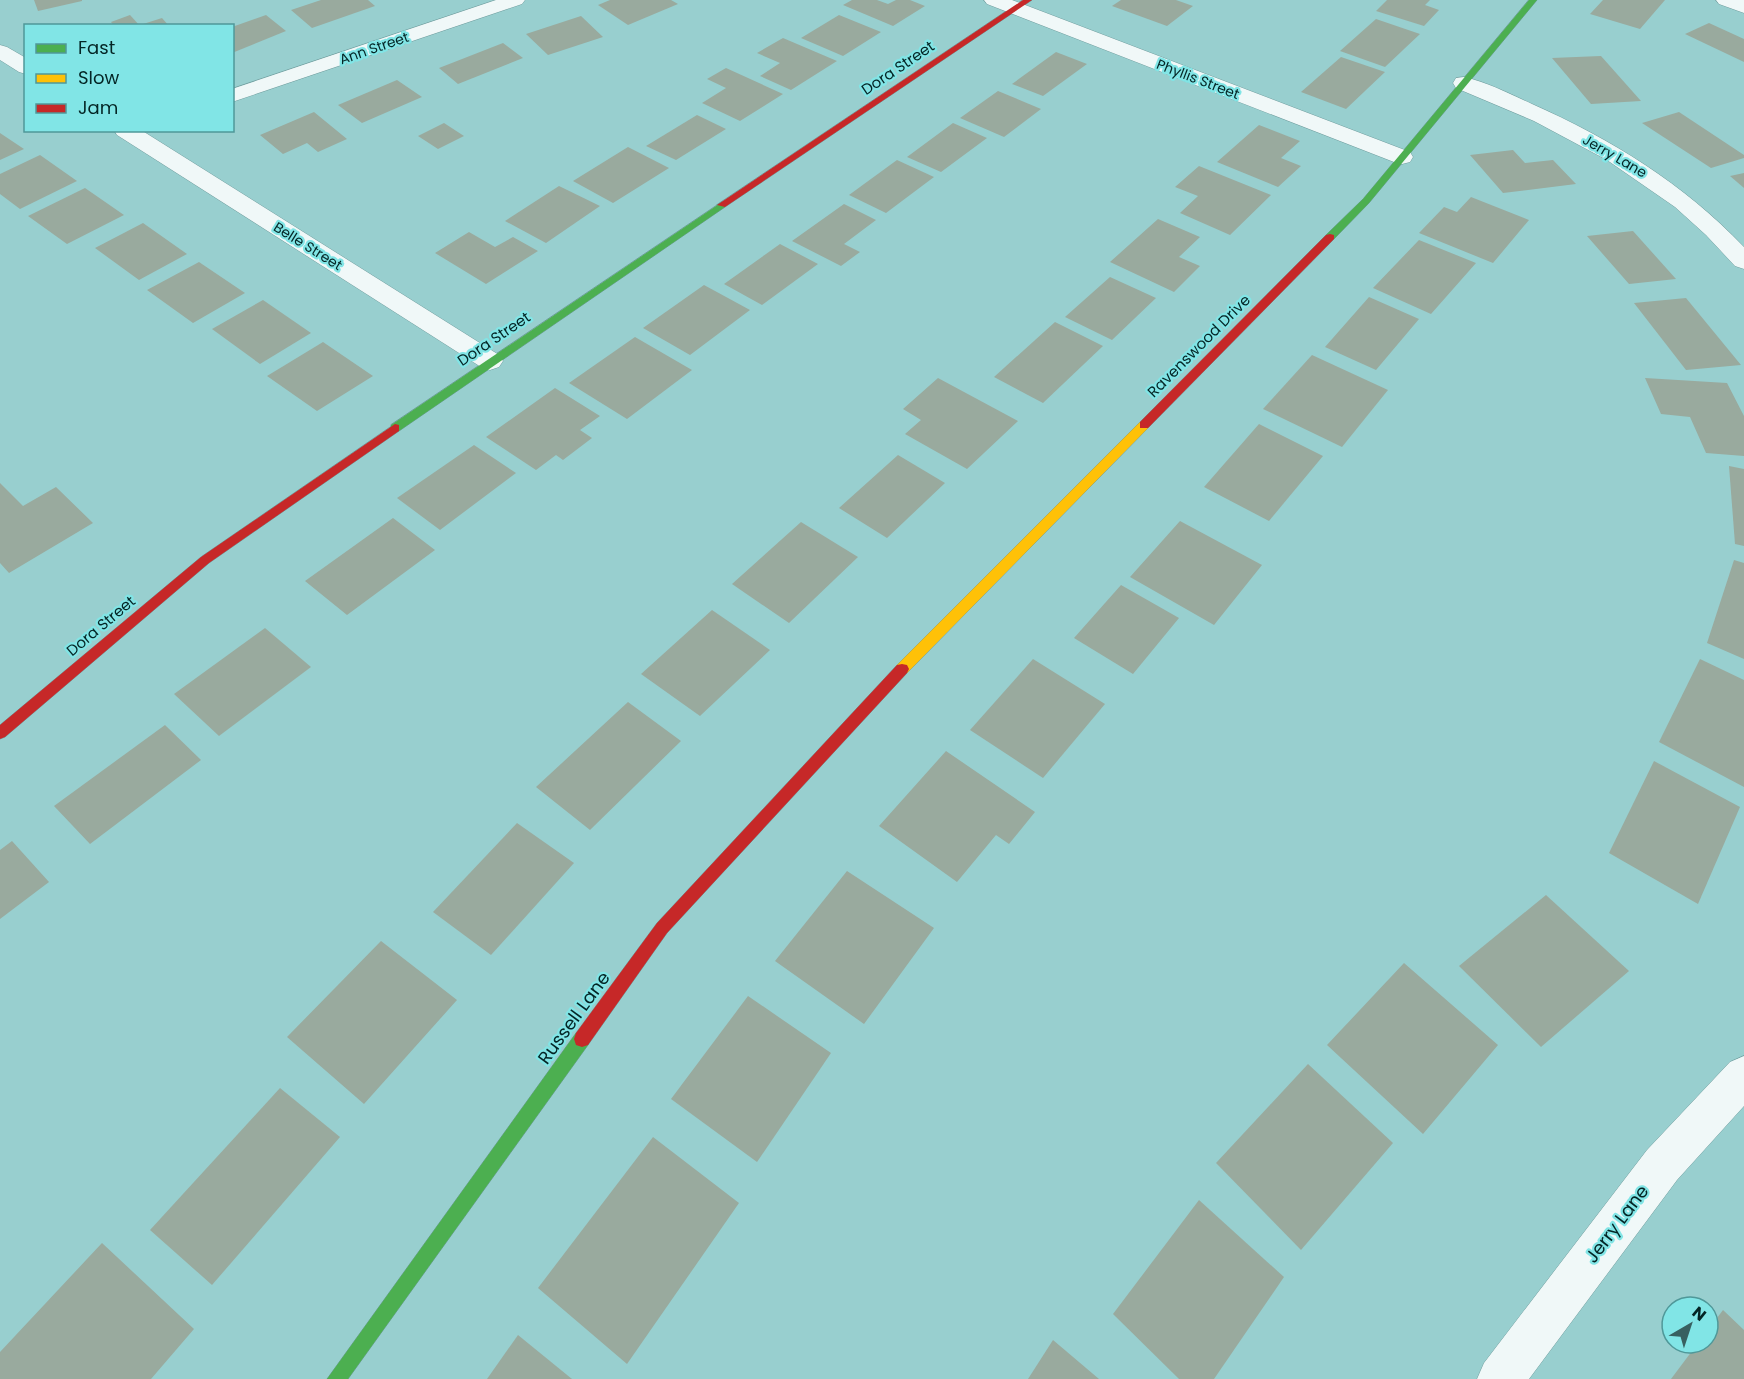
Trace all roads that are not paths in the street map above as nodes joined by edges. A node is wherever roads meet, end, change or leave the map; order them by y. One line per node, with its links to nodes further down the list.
1 (515, 0): 10 (street, Ann Street)
2 (994, 0): 5 (street, Phyllis Street)
3 (1533, 0): 9 (street, Ravenswood Drive)
4 (1726, 0): 6 (street)
5 (1022, 4): 12 (street, Phyllis Street); 14 (street, Dora Street)
6 (1744, 7)
7 (0, 51): 8 (street)
8 (24, 67)
9 (1464, 83): 12 (street, Ravenswood Drive); 13 (street, Jerry Lane)
10 (234, 95)
11 (130, 132): 14 (street, Belle Street)
12 (1402, 158): 15 (street, Ravenswood Drive)
13 (1744, 261)
14 (490, 361): 16 (street, Dora Street)
15 (871, 701): 18 (street, Russell Lane)
16 (0, 733)
17 (1744, 1076): 19 (street, Jerry Lane)
18 (336, 1379)
19 (1500, 1379)

